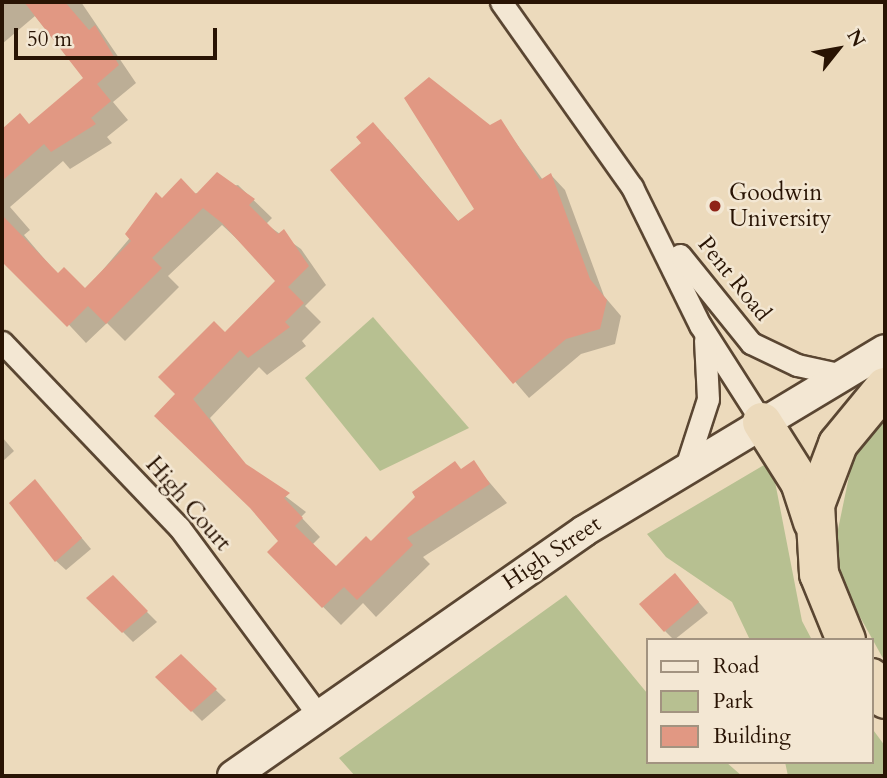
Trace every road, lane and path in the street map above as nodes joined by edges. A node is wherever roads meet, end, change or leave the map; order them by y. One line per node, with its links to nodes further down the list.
1 (501, 2): 2 (street, Pent Road)
2 (619, 168): 3 (street, Pent Road); 6 (street, Pent Road)
3 (700, 325): 8 (street, Pent Road); 9 (street, Pent Road)
4 (2, 342): 14 (street, High Court)
5 (885, 350): 6 (main road, High Street)
6 (843, 375): 8 (main road, High Street)
7 (885, 387): 10 (highway)
8 (762, 422): 9 (main road, High Street); 10 (highway)
9 (686, 467): 14 (main road, High Street)
10 (813, 524): 11 (highway)
11 (845, 638)
12 (873, 681): 13 (highway)
13 (885, 699)
14 (317, 715): 15 (main road, High Street)
15 (281, 742): 16 (main road, High Street); 17 (main road)
16 (233, 776)
17 (253, 776)

